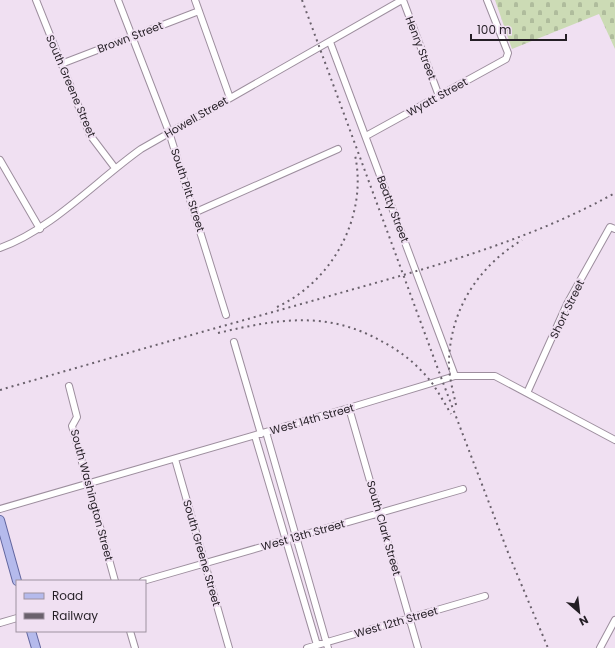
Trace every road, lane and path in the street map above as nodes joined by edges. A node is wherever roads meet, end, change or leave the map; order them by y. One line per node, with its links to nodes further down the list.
1 (36, 0): 9 (street, South Greene Street)
2 (118, 0): 7 (street, South Pitt Street)
3 (195, 0): 6 (street)
4 (402, 0): 8 (street, Howell Street); 10 (street, Henry Street)
5 (488, 0): 10 (street, Wyatt Street)
6 (199, 11): 7 (street, Brown Street); 11 (street)
7 (132, 37): 9 (street, Brown Street); 12 (street, South Pitt Street)
8 (330, 42): 11 (street, Howell Street); 13 (street, Beatty Street)
9 (61, 64): 16 (street, South Greene Street)
10 (439, 96): 13 (street, Wyatt Street)
11 (230, 98): 12 (street, Howell Street)
12 (169, 132): 16 (street, Howell Street); 18 (street, South Pitt Street)
13 (366, 136): 24 (street, Beatty Street)
14 (338, 149): 18 (street)
15 (0, 160): 17 (street)
16 (115, 168): 20 (street, Howell Street)
17 (3, 171): 20 (street)
18 (196, 212): 22 (street, South Pitt Street)
19 (612, 228): 26 (street, Short Street)
20 (40, 229): 21 (street, Howell Street)
21 (0, 248)
22 (226, 315)
23 (234, 342): 28 (street)
24 (455, 376): 26 (street, West 14th Street); 27 (street, West 14th Street)
25 (69, 386): 31 (street, South Washington Street)
26 (527, 393): 29 (street, West 14th Street)
27 (349, 408): 28 (street, West 14th Street); 34 (street, South Clark Street)
28 (261, 434): 30 (street, West 14th Street); 36 (street); 37 (street)
29 (615, 440)
30 (175, 459): 31 (street, West 14th Street); 38 (street, South Greene Street)
31 (88, 484): 33 (street, West 14th Street); 40 (street, South Washington Street)
32 (464, 490): 34 (street, West 13th Street)
33 (0, 509)
34 (379, 514): 36 (street, West 13th Street); 44 (street, South Clark Street)
35 (0, 520): 39 (main road)
36 (296, 537): 37 (street, West 13th Street); 51 (street)
37 (286, 540): 38 (street, West 13th Street); 50 (street)
38 (205, 563): 41 (street, West 13th Street); 54 (street, South Greene Street)
39 (16, 580)
40 (116, 580)
41 (146, 580)
42 (485, 596): 44 (street, West 12th Street)
43 (16, 618): 46 (street)
44 (409, 618): 51 (street, West 12th Street); 56 (street, South Clark Street)
45 (615, 620): 49 (street)
46 (0, 623)
47 (31, 632): 52 (main road)
48 (130, 632): 53 (street)
49 (612, 633): 57 (street)
50 (317, 645): 51 (street, West 12th Street); 55 (street, West 12th Street)
51 (327, 645)
52 (36, 648)
53 (135, 648)
54 (229, 648)
55 (307, 648)
56 (418, 648)
57 (600, 648)

